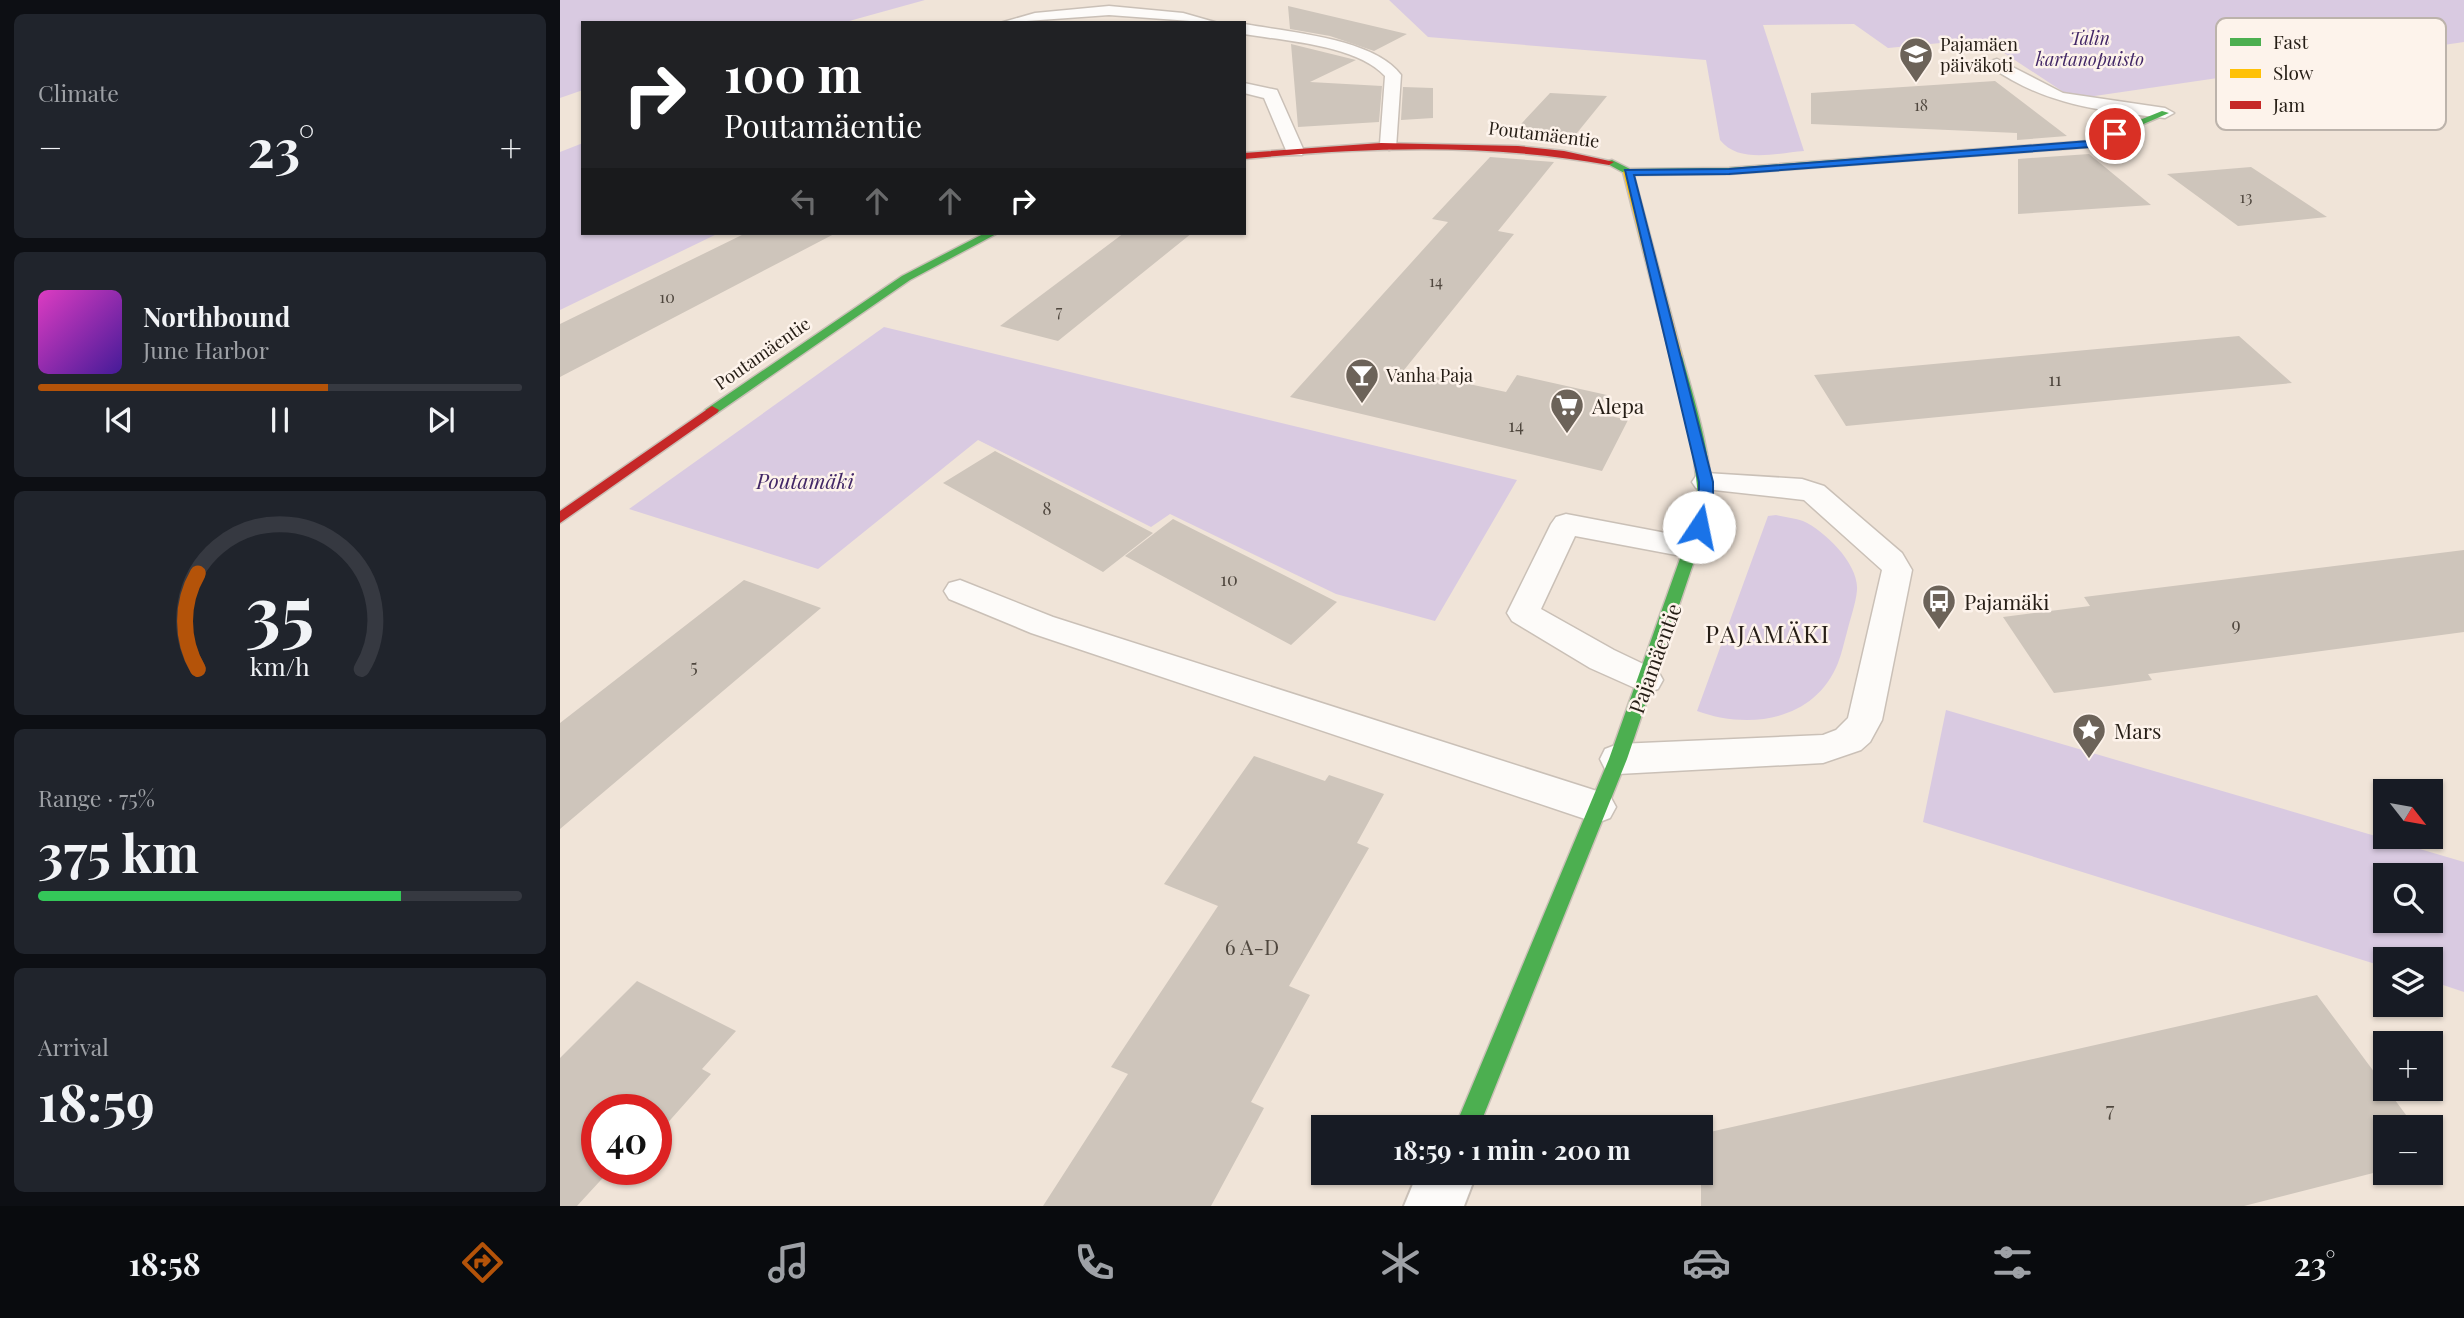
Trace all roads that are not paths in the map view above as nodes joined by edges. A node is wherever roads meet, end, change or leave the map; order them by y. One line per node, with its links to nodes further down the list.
1 (1119, 4): 2 (lane); 3 (lane)
2 (1016, 21)
3 (1201, 21)
4 (1246, 29): 8 (lane)
5 (1997, 64): 7 (lane)
6 (1246, 88): 9 (lane)
7 (2165, 113): 11 (street, Poutamäentie)
8 (1389, 144): 9 (street, Poutamäentie); 11 (street, Poutamäentie)
9 (1295, 151): 10 (street, Poutamäentie)
10 (1246, 156)
11 (1628, 172): 13 (street, Pajamäentie)
12 (989, 235): 14 (street, Poutamäentie)
13 (1706, 482): 15 (street, Pajamäentie); 18 (lane)
14 (560, 518)
15 (1692, 548): 17 (street, Pajamäentie); 17 (lane)
16 (960, 592): 19 (lane)
17 (1646, 680): 18 (street, Pajamäentie)
18 (1618, 759): 19 (street, Pajamäentie)
19 (1597, 807): 20 (street, Pajamäentie)
20 (1472, 1115)
21 (1443, 1185): 22 (street)
22 (1434, 1206)

